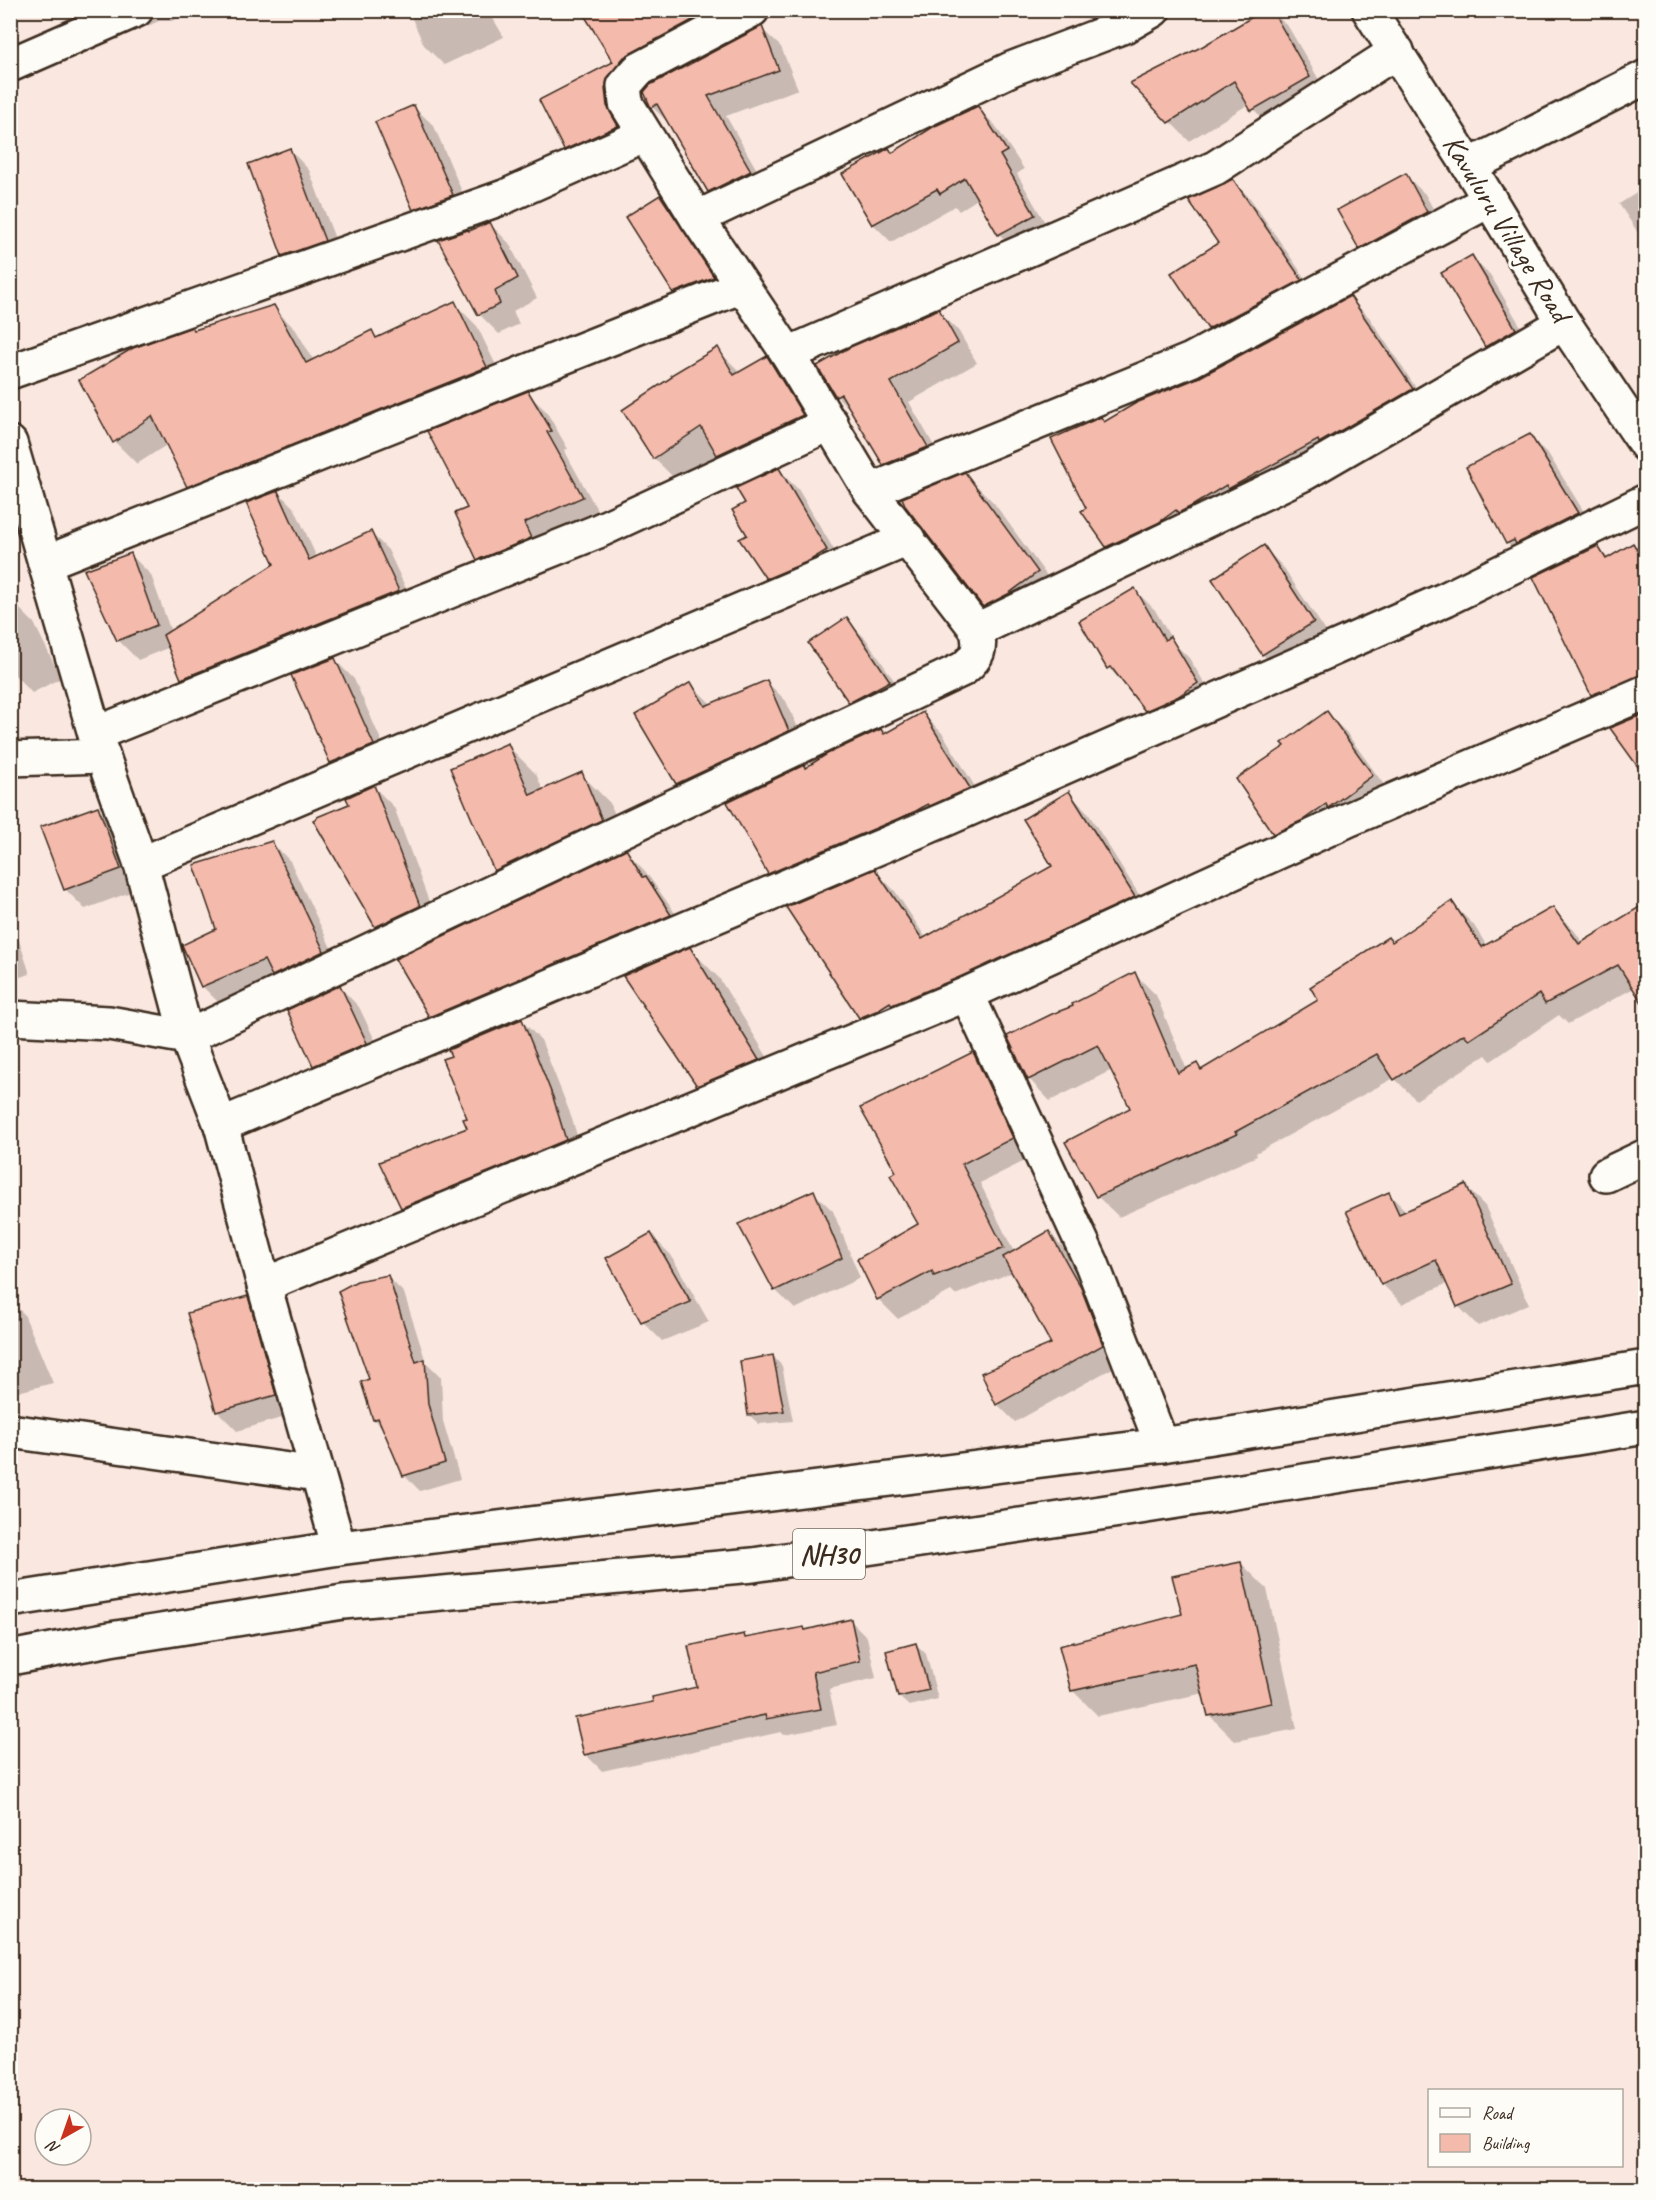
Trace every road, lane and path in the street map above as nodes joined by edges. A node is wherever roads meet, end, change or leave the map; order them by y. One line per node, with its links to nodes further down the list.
1 (136, 10): 6 (main road)
2 (752, 10): 8 (main road)
3 (1153, 10): 11 (main road)
4 (1369, 10): 5 (main road, Kavuluru Village Road)
5 (1397, 51): 9 (main road, Kavuluru Village Road); 14 (main road)
6 (10, 65)
7 (1646, 77): 9 (main road)
8 (644, 135): 11 (main road); 15 (main road)
9 (1469, 166): 10 (main road, Kavuluru Village Road)
10 (1490, 200): 13 (main road, Kavuluru Village Road); 19 (main road)
11 (698, 218): 12 (main road)
12 (742, 286): 14 (main road); 22 (main road)
13 (1564, 322): 18 (main road, Kavuluru Village Road); 23 (main road)
14 (788, 354): 16 (main road)
15 (10, 372)
16 (831, 423): 19 (main road); 25 (main road)
17 (10, 443): 22 (main road)
18 (1646, 445)
19 (870, 491): 21 (main road)
20 (1646, 501): 31 (main road)
21 (908, 539): 23 (main road); 27 (main road)
22 (45, 563): 25 (main road)
23 (977, 630): 30 (main road)
24 (1646, 692): 28 (main road)
25 (99, 745): 26 (main road); 27 (main road)
26 (10, 759)
27 (141, 864): 30 (main road)
28 (967, 994): 34 (main road); 38 (main road)
29 (10, 1018): 30 (main road)
30 (187, 1037): 31 (main road)
31 (221, 1125): 34 (main road)
32 (1646, 1156): 33 (main road)
33 (1606, 1175)
34 (264, 1285): 39 (main road)
35 (1646, 1367): 38 (main road, NH30)
36 (1646, 1427): 42 (main road, NH30)
37 (10, 1431): 39 (main road)
38 (1162, 1445): 40 (main road, NH30)
39 (317, 1474): 40 (main road)
40 (339, 1548): 41 (main road, NH30)
41 (10, 1600)
42 (10, 1658)

